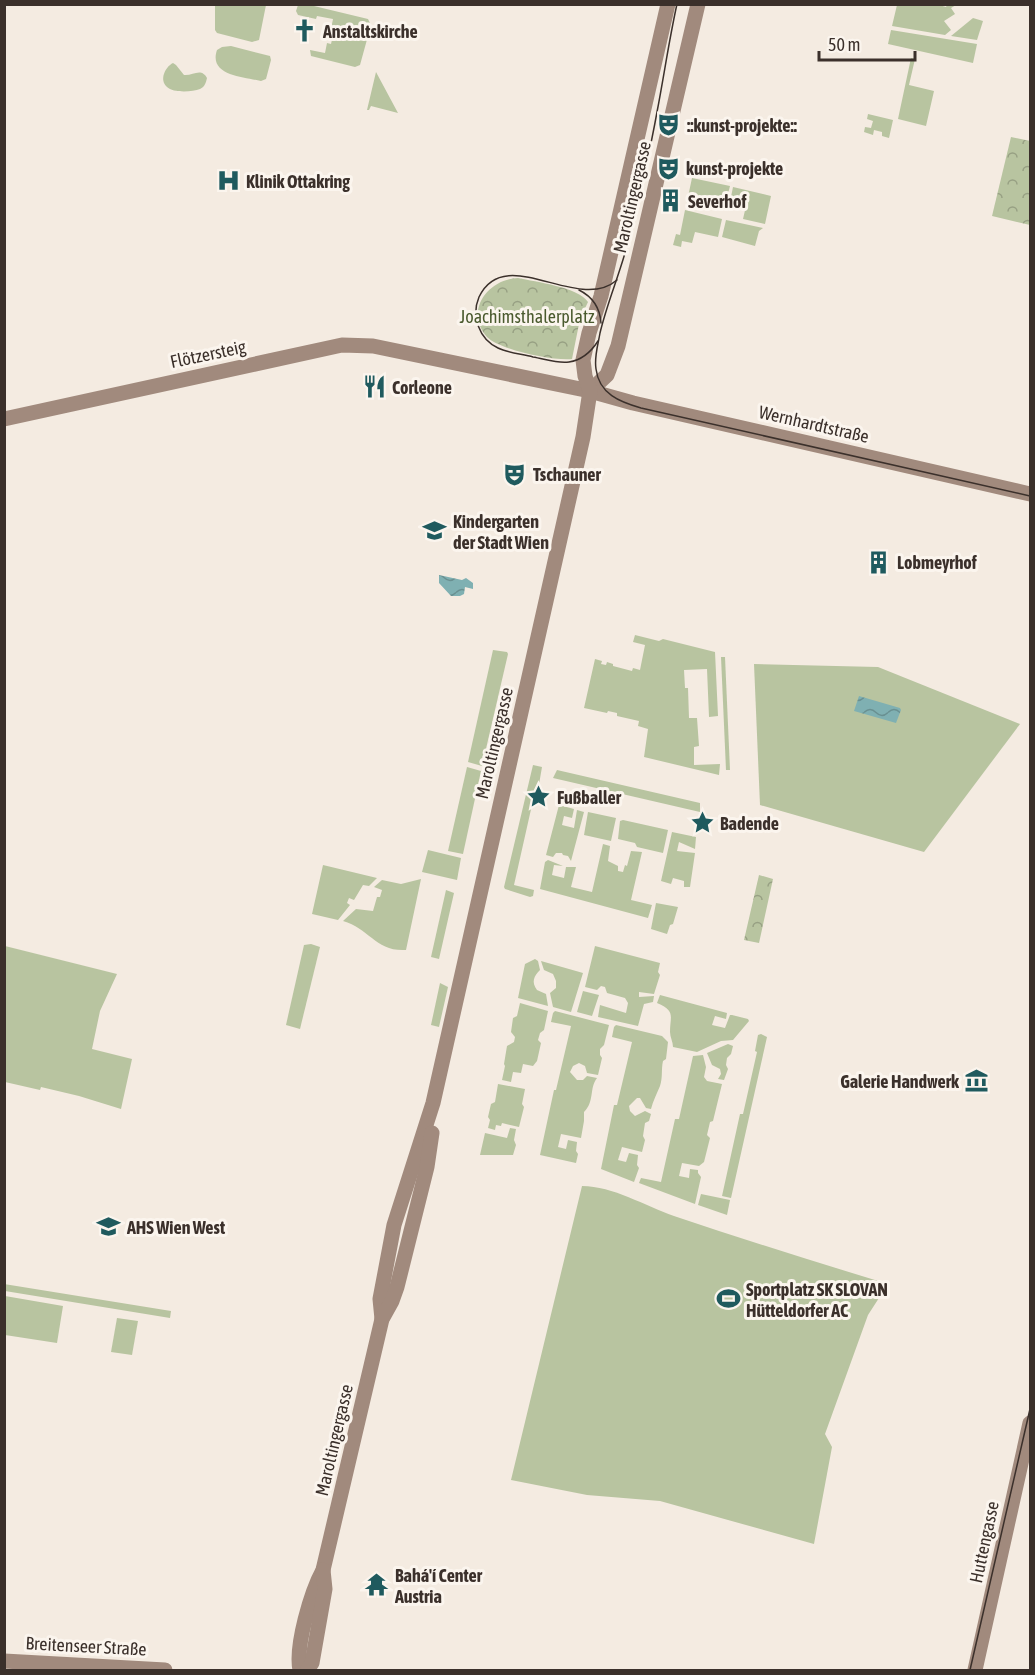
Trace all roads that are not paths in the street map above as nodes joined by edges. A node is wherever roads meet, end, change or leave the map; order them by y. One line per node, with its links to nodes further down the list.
1 (668, 4): 3 (main road, Maroltingergasse)
2 (698, 4): 3 (main road, Maroltingergasse)
3 (590, 391): 4 (main road, Flötzersteig); 5 (main road, Wernhardtstraße); 7 (main road, Maroltingergasse)
4 (4, 419)
5 (1030, 494)
6 (1030, 1423): 12 (main road, Huttengasse)
7 (323, 1570): 10 (main road, Maroltingergasse); 11 (main road, Maroltingergasse)
8 (4, 1661): 9 (main road, Breitenseer Straße)
9 (165, 1671)
10 (300, 1671)
11 (307, 1671)
12 (975, 1671)

